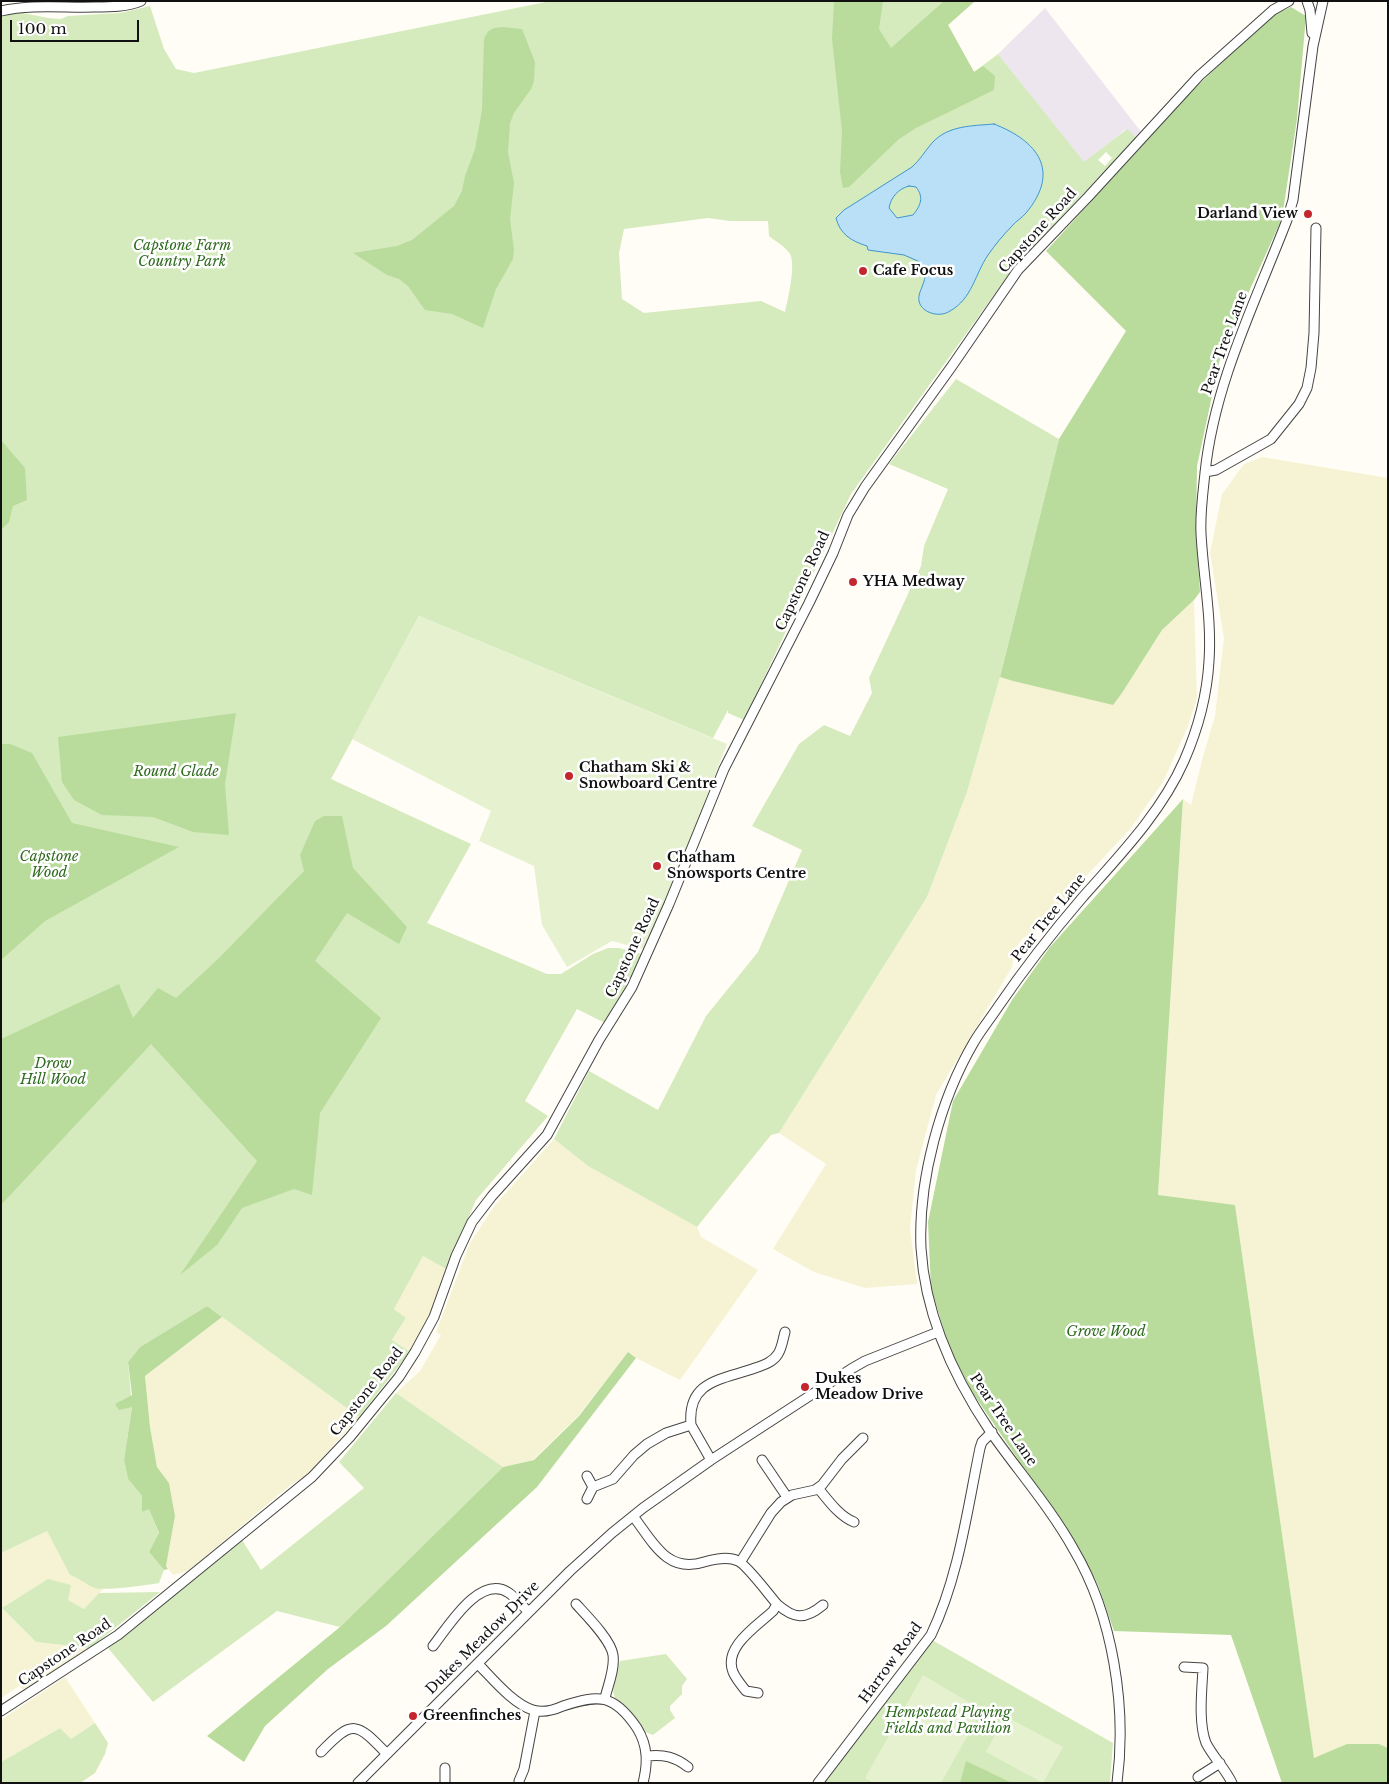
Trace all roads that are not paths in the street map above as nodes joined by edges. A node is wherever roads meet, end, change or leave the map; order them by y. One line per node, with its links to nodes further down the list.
1 (141, 1): 6 (street)
2 (1289, 1): 34 (street, Capstone Road)
3 (1308, 1): 4 (street); 7 (street, Pear Tree Lane)
4 (1317, 1)
5 (1323, 1): 7 (street, Pear Tree Lane)
6 (1, 11)
7 (1313, 46): 9 (street, Pear Tree Lane)
8 (1316, 228): 9 (street)
9 (1205, 472): 11 (street, Pear Tree Lane)
10 (785, 1332): 12 (street)
11 (938, 1332): 13 (street, Pear Tree Lane); 15 (street, Dukes Meadow Drive)
12 (690, 1425): 15 (street); 18 (street)
13 (992, 1432): 47 (street, Harrow Road); 48 (street, Pear Tree Lane)
14 (863, 1438): 19 (street)
15 (710, 1460): 22 (street, Dukes Meadow Drive)
16 (762, 1460): 20 (street)
17 (587, 1476): 18 (street)
18 (593, 1487): 21 (street)
19 (818, 1488): 20 (street); 23 (street)
20 (787, 1497): 24 (street)
21 (587, 1499)
22 (633, 1516): 24 (street); 28 (street, Dukes Meadow Drive)
23 (854, 1522)
24 (740, 1561): 26 (street)
25 (576, 1604): 33 (street)
26 (777, 1604): 27 (street); 32 (street)
27 (823, 1605)
28 (529, 1612): 29 (street); 30 (street, Dukes Meadow Drive)
29 (433, 1646)
30 (478, 1664): 35 (street); 37 (street, Dukes Meadow Drive)
31 (1184, 1667): 39 (street)
32 (758, 1693)
33 (605, 1698): 35 (street); 38 (street)
34 (1, 1711)
35 (535, 1711): 43 (street)
36 (321, 1752): 37 (street)
37 (387, 1754): 44 (street, Dukes Meadow Drive)
38 (647, 1756): 40 (street); 46 (street)
39 (1220, 1763): 42 (street); 49 (street)
40 (688, 1767)
41 (445, 1768): 45 (street)
42 (1198, 1777)
43 (519, 1781)
44 (358, 1783)
45 (445, 1783)
46 (643, 1783)
47 (818, 1783)
48 (1117, 1783)
49 (1232, 1783)

